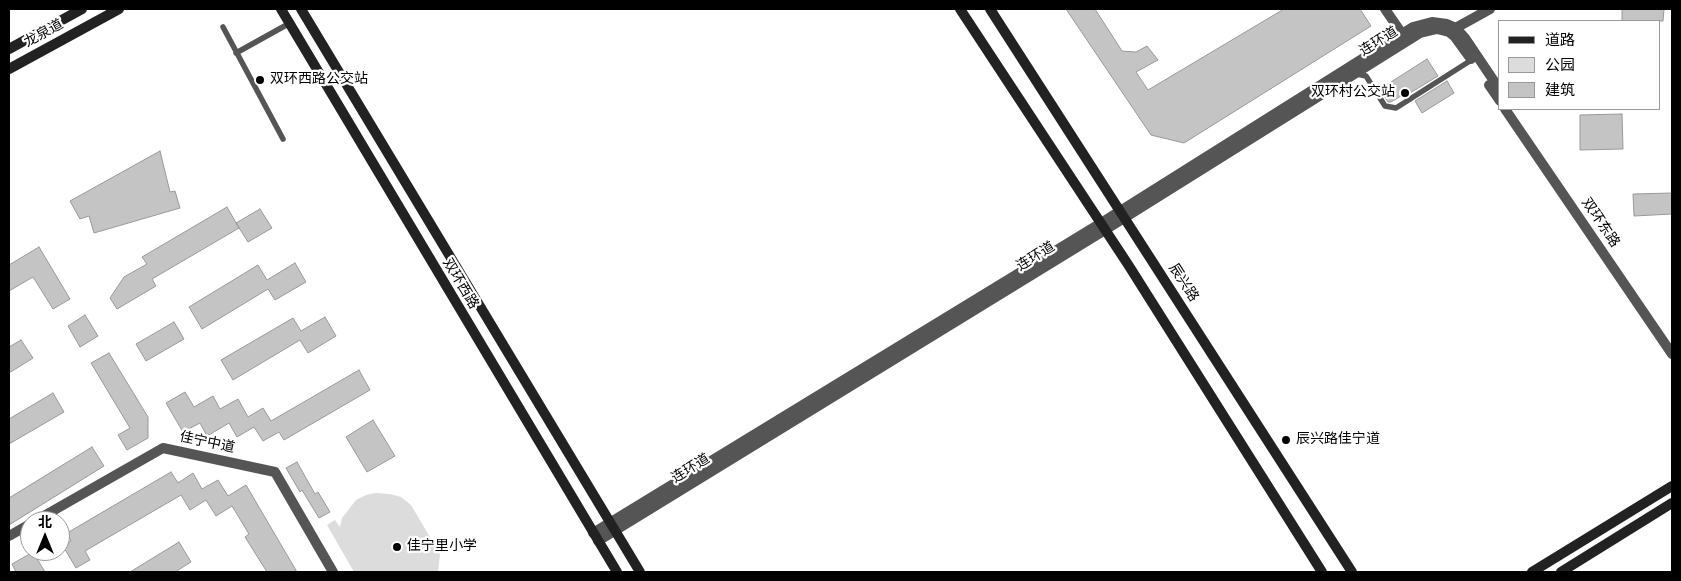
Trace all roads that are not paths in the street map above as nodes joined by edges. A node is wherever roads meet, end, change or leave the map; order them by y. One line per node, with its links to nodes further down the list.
1 (82, 9): 13 (street, 龙泉道)
2 (119, 9): 16 (street, 龙泉道)
3 (281, 9): 9 (street, 双环西路)
4 (301, 9): 30 (street, 双环西路)
5 (960, 9): 24 (street)
6 (990, 9): 23 (street, 辰兴路)
7 (1385, 9): 12 (street)
8 (1490, 9): 11 (street)
9 (290, 23): 14 (lane); 33 (street, 双环西路)
10 (223, 27): 14 (lane)
11 (1452, 30): 12 (street); 15 (street)
12 (1405, 38): 17 (street, 连环道); 23 (street)
13 (9, 49)
14 (236, 53): 22 (lane)
15 (1473, 56): 17 (lane); 18 (street); 19 (street)
16 (9, 69)
17 (1354, 74): 23 (street, 连环道)
18 (1498, 87)
19 (1498, 98)
20 (1506, 110): 26 (street, 双环东路)
21 (1514, 110): 25 (street, 双环东路)
22 (283, 139)
23 (1122, 215): 24 (street, 连环道); 38 (street, 辰兴路)
24 (1103, 227): 30 (street, 连环道); 37 (street)
25 (1672, 342)
26 (1672, 354)
27 (1672, 486): 39 (street)
28 (1672, 504): 40 (street)
29 (53, 511): 34 (street, 佳宁中道)
30 (613, 527): 33 (street, 连环道); 36 (street, 双环西路)
31 (20, 530): 32 (street)
32 (9, 536)
33 (595, 537): 35 (street, 双环西路)
34 (333, 572)
35 (617, 572)
36 (640, 572)
37 (1322, 572)
38 (1352, 572)
39 (1532, 572)
40 (1561, 572)

